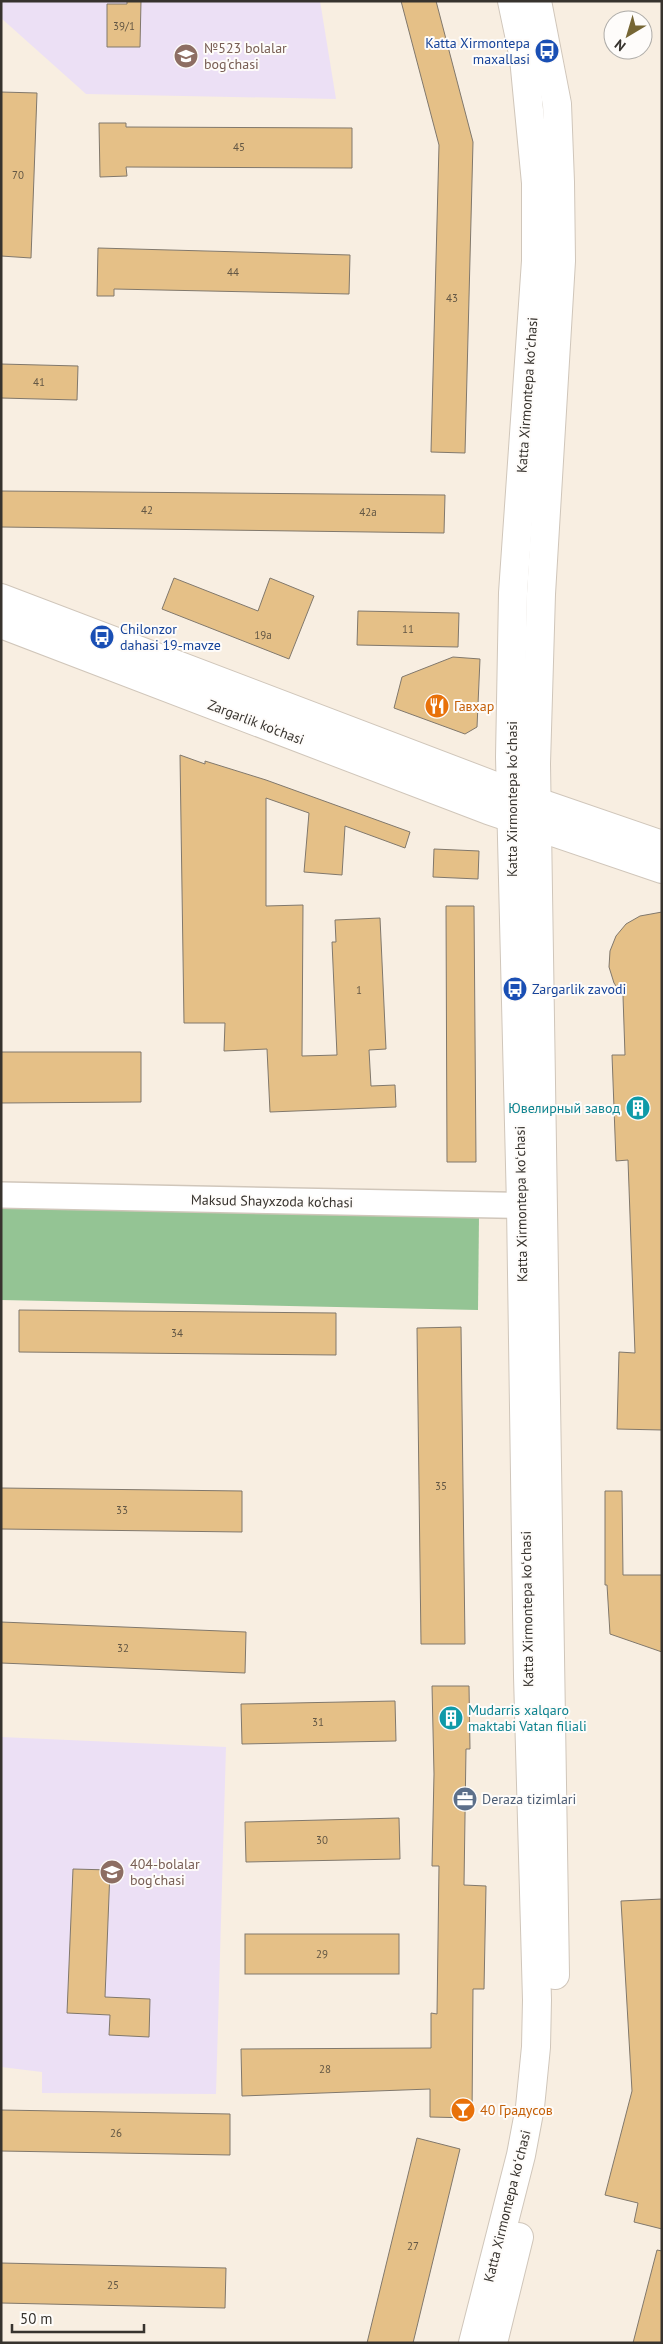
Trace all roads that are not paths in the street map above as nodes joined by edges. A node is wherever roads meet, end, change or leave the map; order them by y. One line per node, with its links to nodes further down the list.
1 (512, 1): 5 (main road, Katta Xirmontepa koʻchasi)
2 (537, 1): 5 (main road, Katta Xirmontepa koʻchasi)
3 (1, 598): 5 (main road, Zargarlik ko'chasi)
4 (1, 624): 5 (main road, Zargarlik ko'chasi)
5 (524, 811): 6 (main road, Zargarlik ko'chasi); 7 (main road, Zargarlik ko'chasi); 9 (main road, Katta Xirmontepa koʻchasi)
6 (662, 845)
7 (662, 869)
8 (1, 1195): 9 (street, Maksud Shayxzoda ko'chasi)
9 (532, 1206): 10 (main road, Katta Xirmontepa koʻchasi); 11 (main road, Katta Xirmontepa koʻchasi)
10 (473, 2343)
11 (493, 2343)

